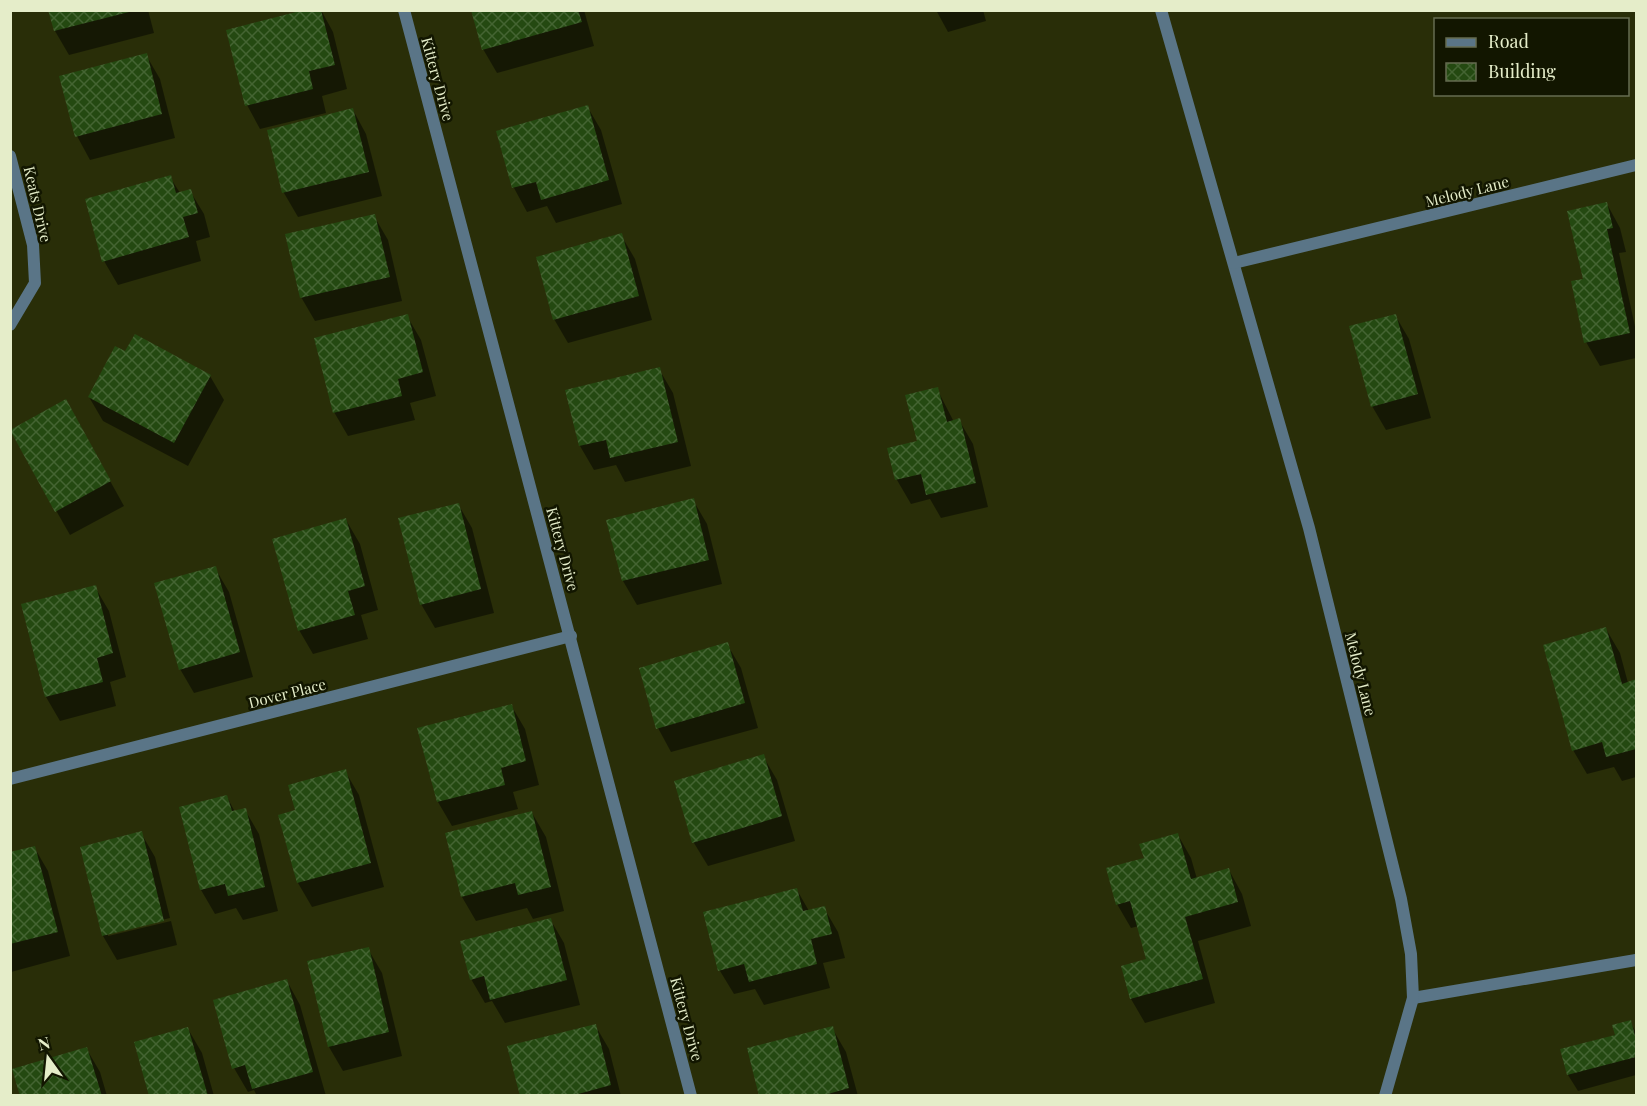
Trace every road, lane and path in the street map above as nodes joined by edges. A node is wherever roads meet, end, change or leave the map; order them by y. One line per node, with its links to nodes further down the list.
1 (404, 10): 7 (street, Kittery Drive)
2 (1161, 10): 5 (street, Melody Lane)
3 (10, 156): 6 (street, Keats Drive)
4 (1636, 165): 5 (street, Melody Lane)
5 (1234, 263): 10 (street, Melody Lane)
6 (10, 325)
7 (571, 636): 8 (street, Dover Place); 11 (street, Kittery Drive)
8 (10, 779)
9 (1636, 960): 10 (street)
10 (1413, 998): 12 (street, Melody Lane)
11 (691, 1095)
12 (1385, 1095)

